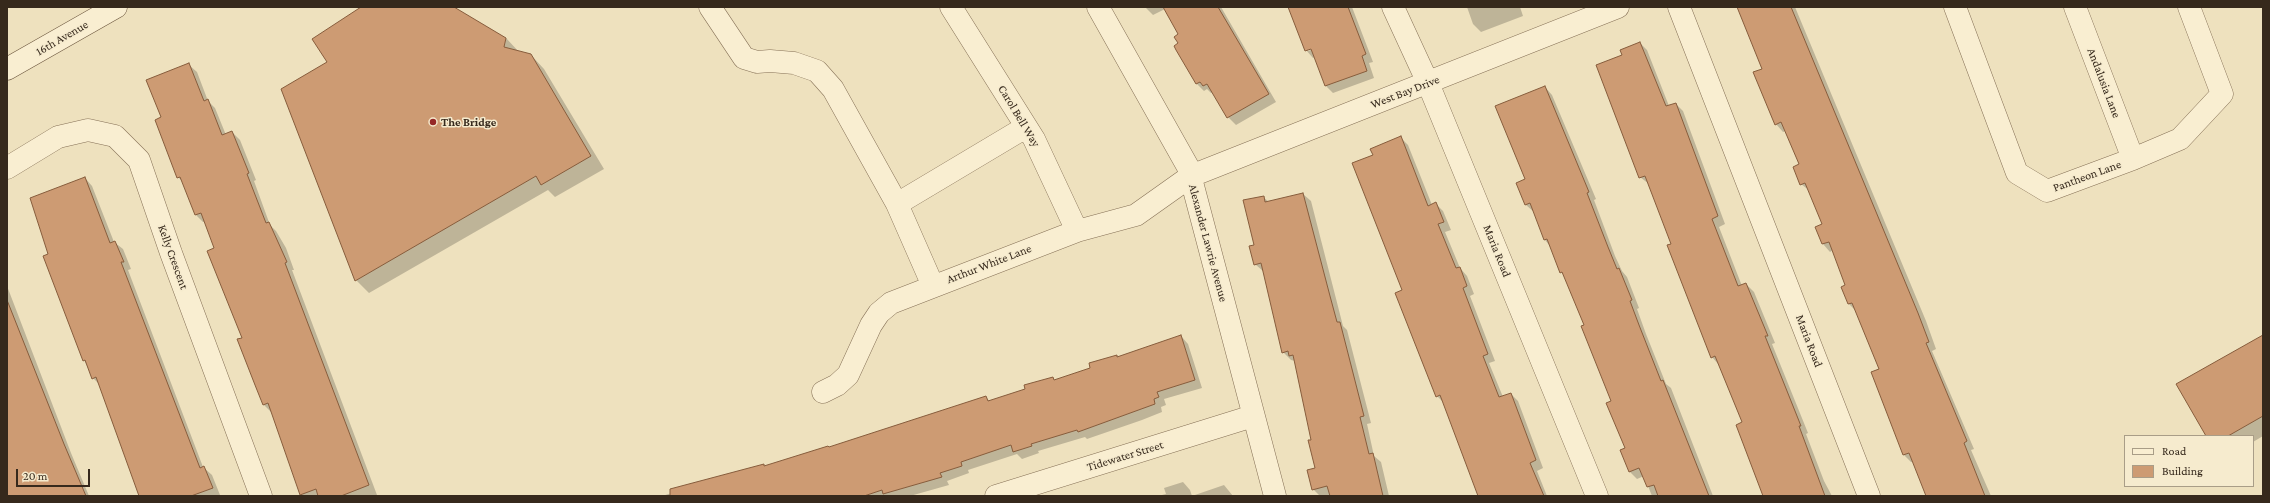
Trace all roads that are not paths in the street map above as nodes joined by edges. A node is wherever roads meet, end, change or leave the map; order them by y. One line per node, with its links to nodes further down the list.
1 (116, 7): 11 (street, 16th Avenue)
2 (710, 7): 17 (street)
3 (951, 7): 13 (street, Carol Bell Way)
4 (1098, 7): 16 (street, Alexander Lawrie Avenue)
5 (1393, 7): 12 (street, Maria Road)
6 (1618, 7): 12 (street, West Bay Drive)
7 (1679, 7): 26 (street, Maria Road)
8 (1955, 7): 14 (street, Pantheon Lane)
9 (2076, 7): 14 (street, Andalusia Lane)
10 (2189, 7): 14 (street, Pantheon Lane)
11 (7, 69)
12 (1428, 83): 16 (street, West Bay Drive); 25 (street, Maria Road)
13 (1026, 127): 17 (street); 18 (street, Carol Bell Way)
14 (2134, 159)
15 (7, 168): 22 (street, Kelly Crescent)
16 (1191, 176): 18 (street, Arthur White Lane); 21 (street, Alexander Lawrie Avenue)
17 (897, 204): 19 (street)
18 (1077, 231): 19 (street, Arthur White Lane)
19 (933, 286): 20 (street, Arthur White Lane)
20 (823, 392)
21 (1254, 416): 23 (street, Tidewater Street); 24 (street, Alexander Lawrie Avenue)
22 (261, 496)
23 (996, 496)
24 (1275, 496)
25 (1597, 496)
26 (1869, 496)

